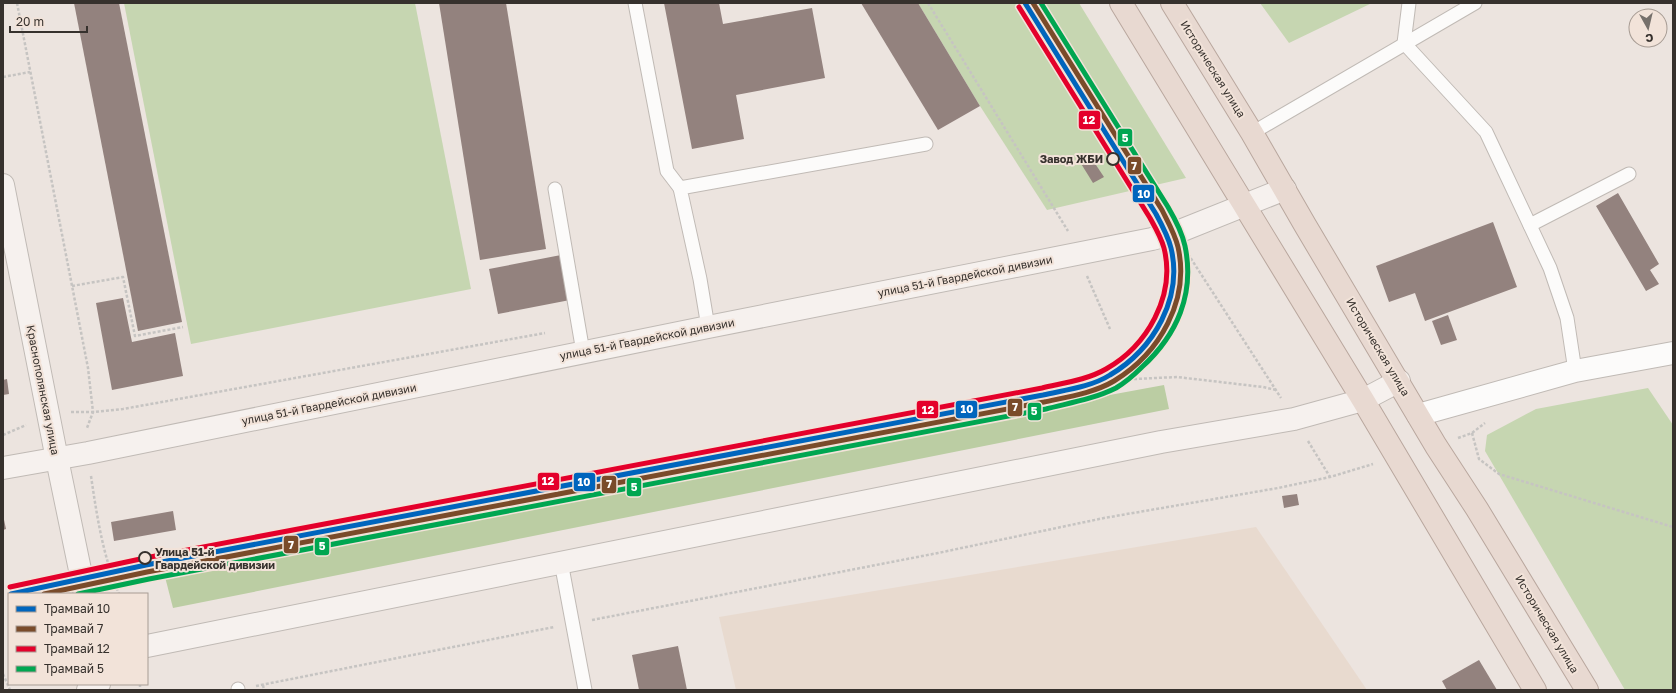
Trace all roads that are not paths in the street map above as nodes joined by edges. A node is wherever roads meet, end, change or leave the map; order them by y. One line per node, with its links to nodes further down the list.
1 (636, 3): 11 (lane)
2 (1121, 3): 14 (highway)
3 (1172, 3): 7 (highway, Историческая улица)
4 (1409, 3): 6 (lane)
5 (1475, 3): 6 (lane)
6 (1404, 43): 7 (lane); 15 (lane)
7 (1252, 133): 13 (highway, Историческая улица)
8 (926, 144): 11 (lane)
9 (1629, 174): 15 (lane)
10 (3, 185): 23 (main road, Краснополянская улица)
11 (680, 188): 16 (lane)
12 (555, 189): 17 (lane)
13 (1285, 190): 14 (main road, улица 51-й Гвардейской дивизии); 20 (highway, Историческая улица)
14 (1244, 206): 16 (main road, улица 51-й Гвардейской дивизии); 21 (highway)
15 (1530, 225): 19 (lane)
16 (708, 327): 17 (main road, улица 51-й Гвардейской дивизии)
17 (583, 352): 23 (main road, улица 51-й Гвардейской дивизии)
18 (1672, 354): 19 (street)
19 (1575, 371): 22 (street)
20 (1398, 381): 21 (main road); 22 (highway, Историческая улица)
21 (1364, 400): 25 (main road); 31 (highway)
22 (1418, 415): 32 (highway, Историческая улица)
23 (57, 459): 24 (main road, улица 51-й Гвардейской дивизии); 26 (main road, Краснополянская улица)
24 (3, 468)
25 (561, 562): 27 (main road); 30 (lane)
26 (85, 593)
27 (148, 646)
28 (97, 685): 29 (main road)
29 (88, 690)
30 (585, 690)
31 (1535, 690)
32 (1587, 690)

